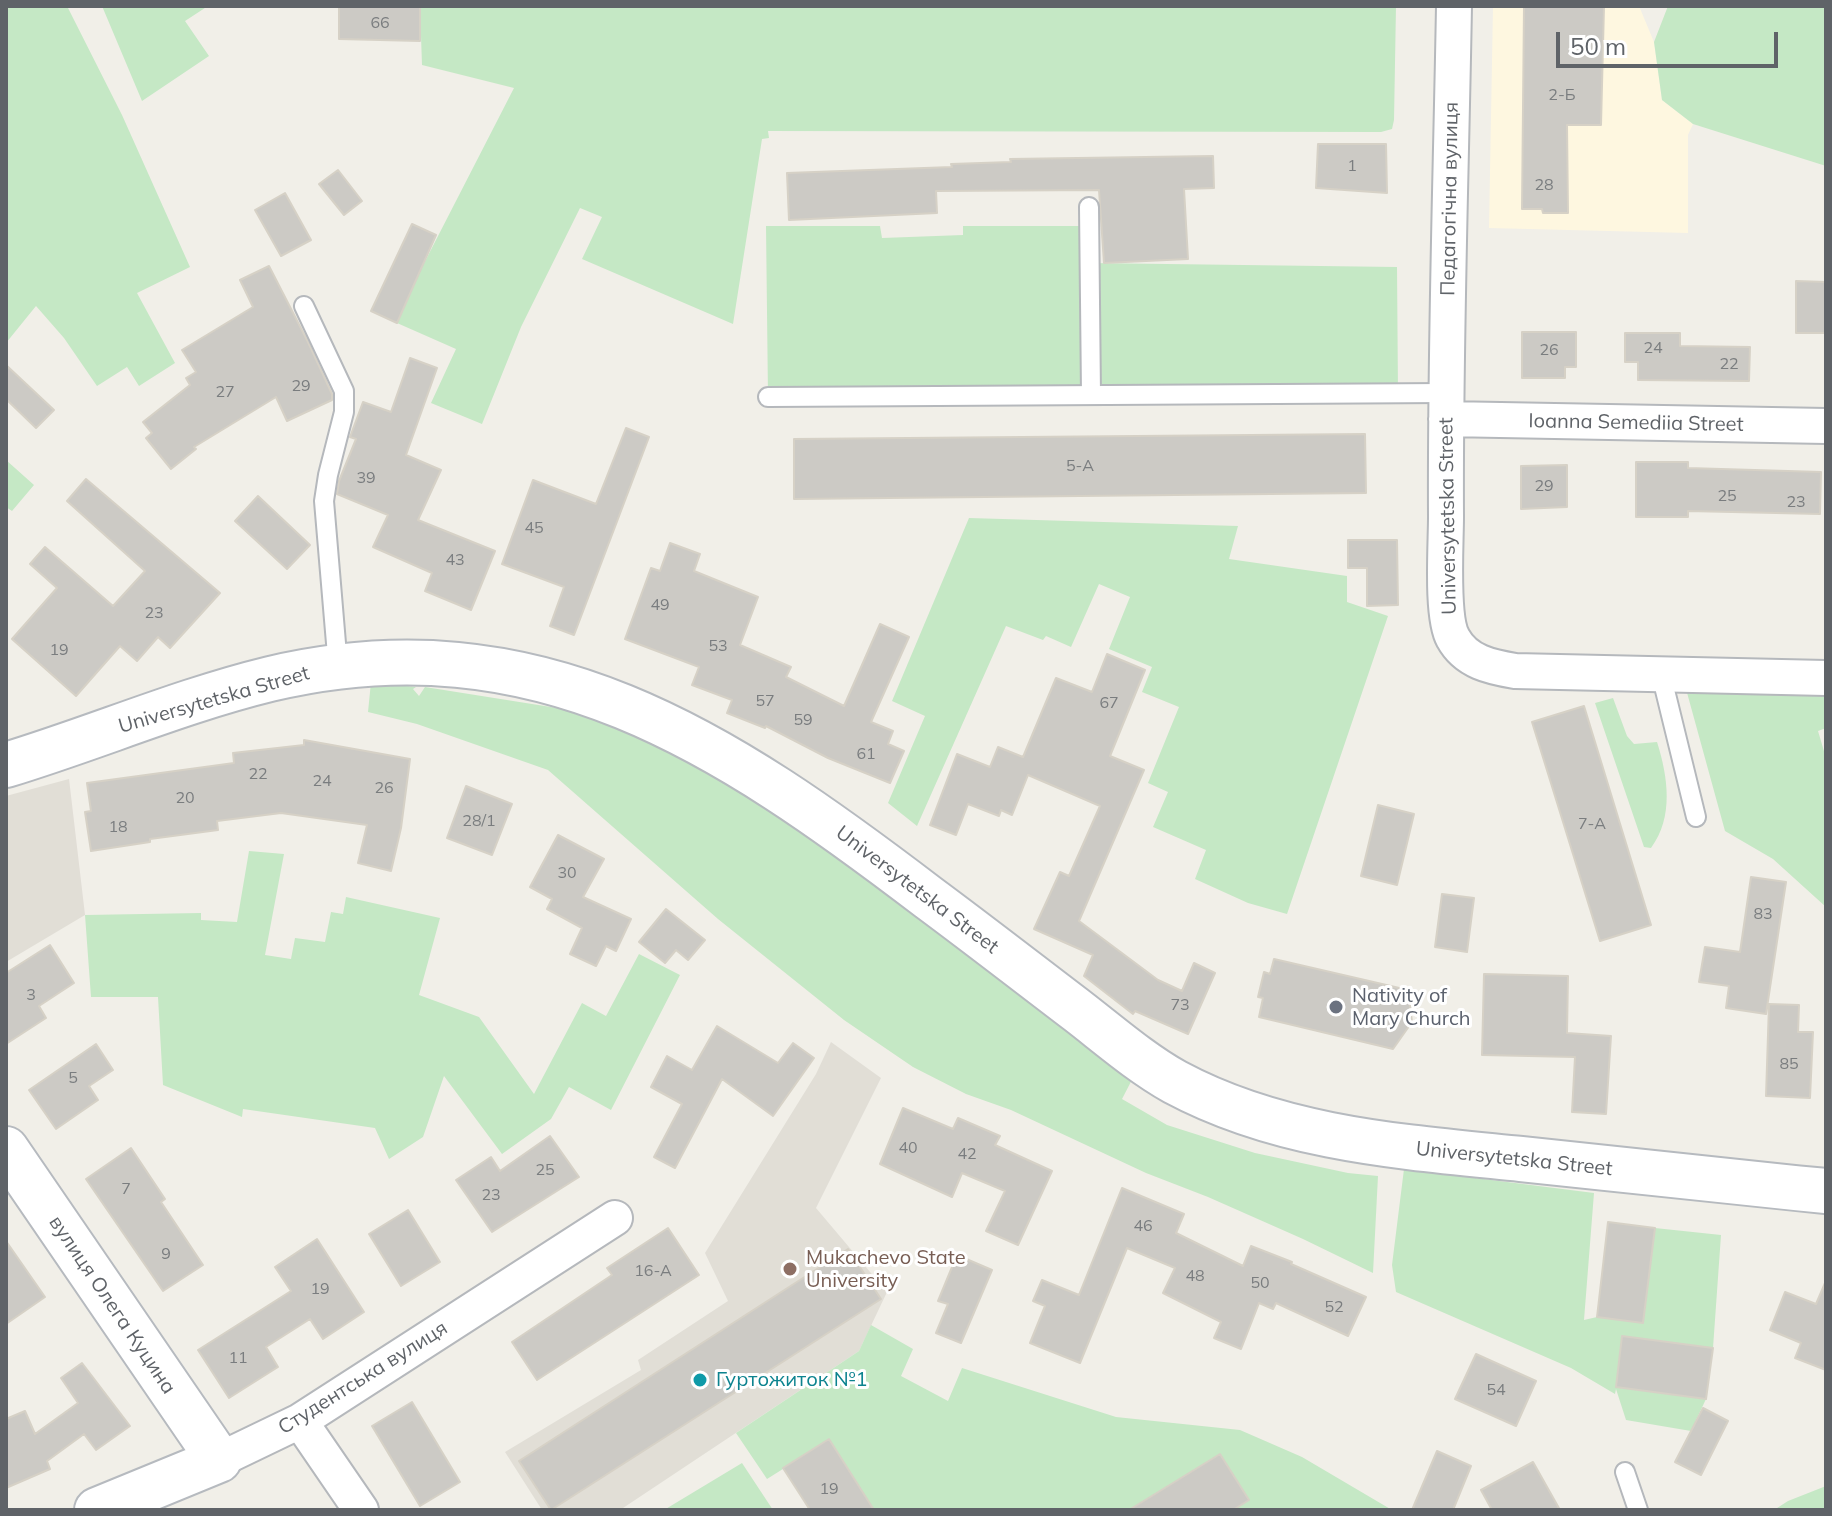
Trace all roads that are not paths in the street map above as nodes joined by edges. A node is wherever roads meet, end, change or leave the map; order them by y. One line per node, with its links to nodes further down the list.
1 (1454, 6): 6 (street, Педагогічна вулиця)
2 (1089, 207): 4 (lane)
3 (304, 306): 8 (lane)
4 (1091, 395): 5 (lane); 6 (lane)
5 (768, 397)
6 (1446, 406): 7 (street, Ioanna Semediia Street); 9 (street, Universytetska Street)
7 (1826, 426)
8 (338, 667): 11 (main road, Universytetska Street); 14 (main road, Universytetska Street)
9 (1661, 674): 10 (street, Universytetska Street); 12 (lane)
10 (1826, 678)
11 (6, 765)
12 (1696, 817)
13 (6, 1149): 17 (main road, вулиця Олега Куцина)
14 (1826, 1191)
15 (615, 1218): 16 (street, Студентська вулиця)
16 (300, 1421): 17 (street, Студентська вулиця); 20 (street)
17 (219, 1460): 19 (main road, Студентська вулиця)
18 (1625, 1472): 21 (lane)
19 (97, 1510)
20 (361, 1510)
21 (1638, 1510)

